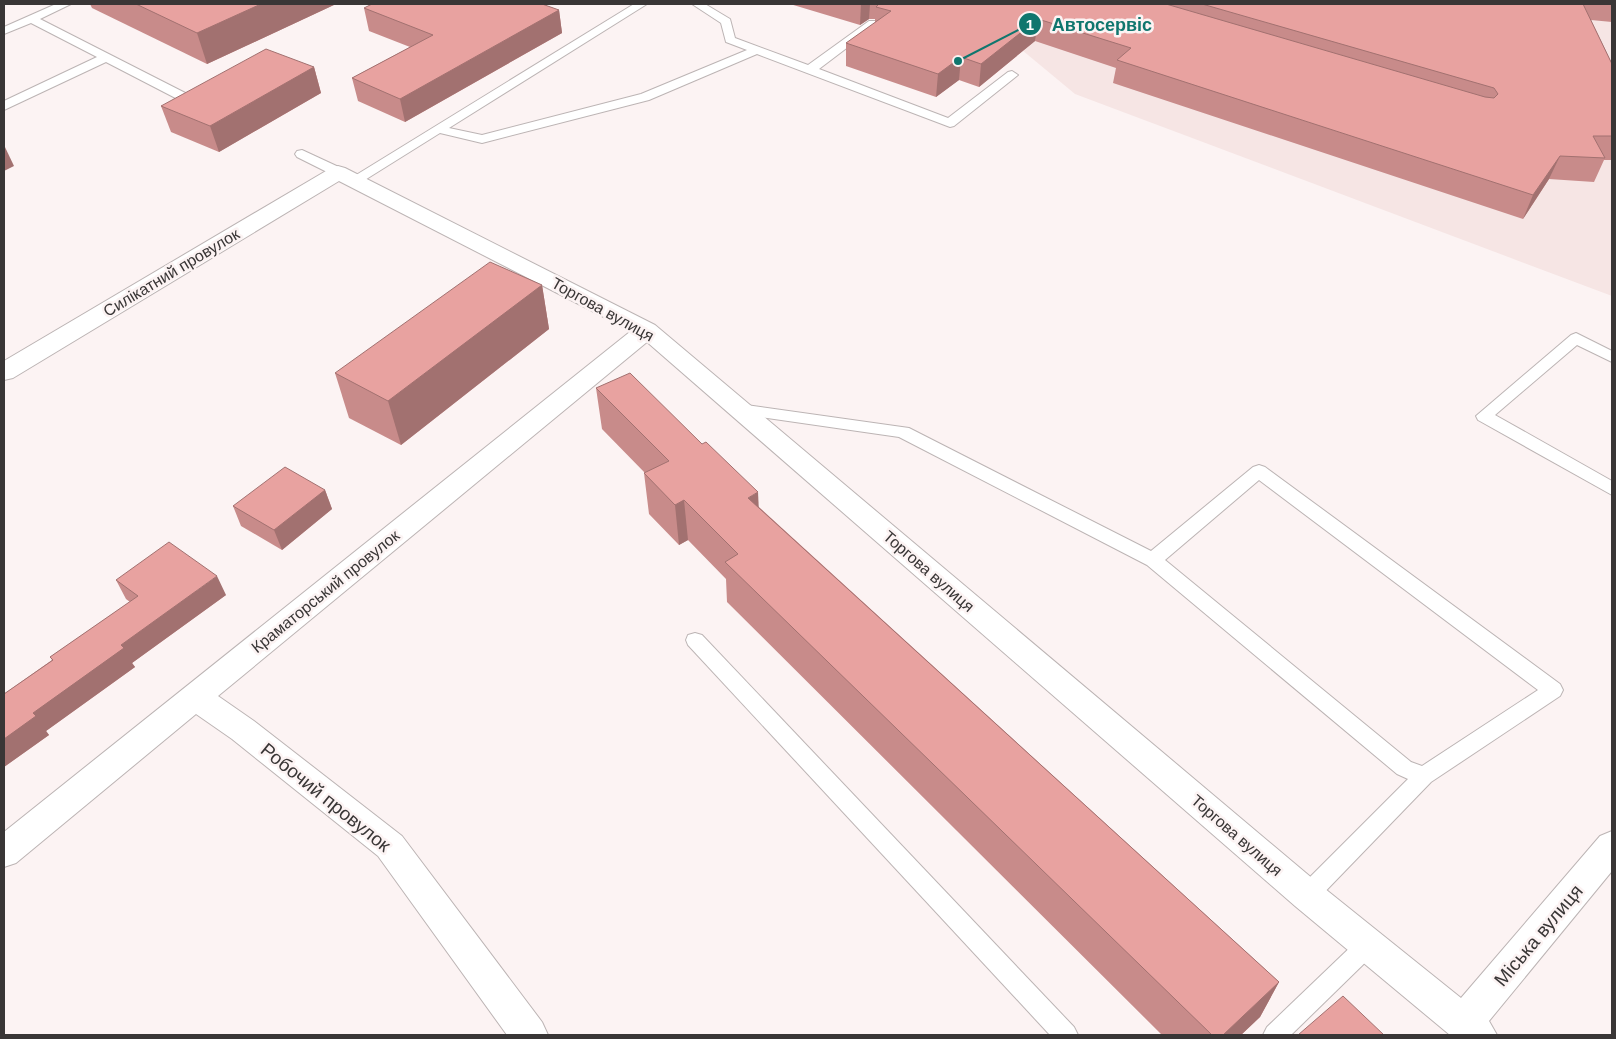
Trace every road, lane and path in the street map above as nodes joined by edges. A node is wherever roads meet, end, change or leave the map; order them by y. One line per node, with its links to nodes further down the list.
1 (65, 4): 4 (lane)
2 (642, 4): 13 (lane)
3 (697, 4): 7 (lane)
4 (30, 19): 6 (lane); 8 (lane)
5 (873, 23): 9 (lane)
6 (4, 31)
7 (758, 50): 9 (lane); 13 (lane)
8 (106, 57): 11 (lane); 12 (lane)
9 (810, 70): 10 (lane)
10 (1012, 75)
11 (195, 102)
12 (4, 106)
13 (438, 129): 15 (lane)
14 (302, 154): 15 (lane)
15 (346, 176): 16 (street, Торгова вулиця); 18 (street, Силікатний провулок)
16 (647, 330): 19 (street, Торгова вулиця); 23 (street, Краматорський провулок)
17 (1612, 357): 20 (lane)
18 (4, 372)
19 (740, 409): 21 (lane); 27 (street, Торгова вулиця)
20 (1612, 488)
21 (1153, 560): 24 (lane); 24 (lane)
22 (695, 640): 31 (lane)
23 (195, 697): 26 (street, Краматорський провулок); 30 (street, Робочий провулок)
24 (1424, 776): 27 (lane)
25 (1612, 846): 29 (street, Міська вулиця)
26 (4, 852)
27 (1307, 895): 28 (street, Торгова вулиця)
28 (1368, 945): 29 (street, Торгова вулиця); 32 (lane)
29 (1471, 1029)
30 (529, 1035)
31 (1066, 1035)
32 (1275, 1035)

